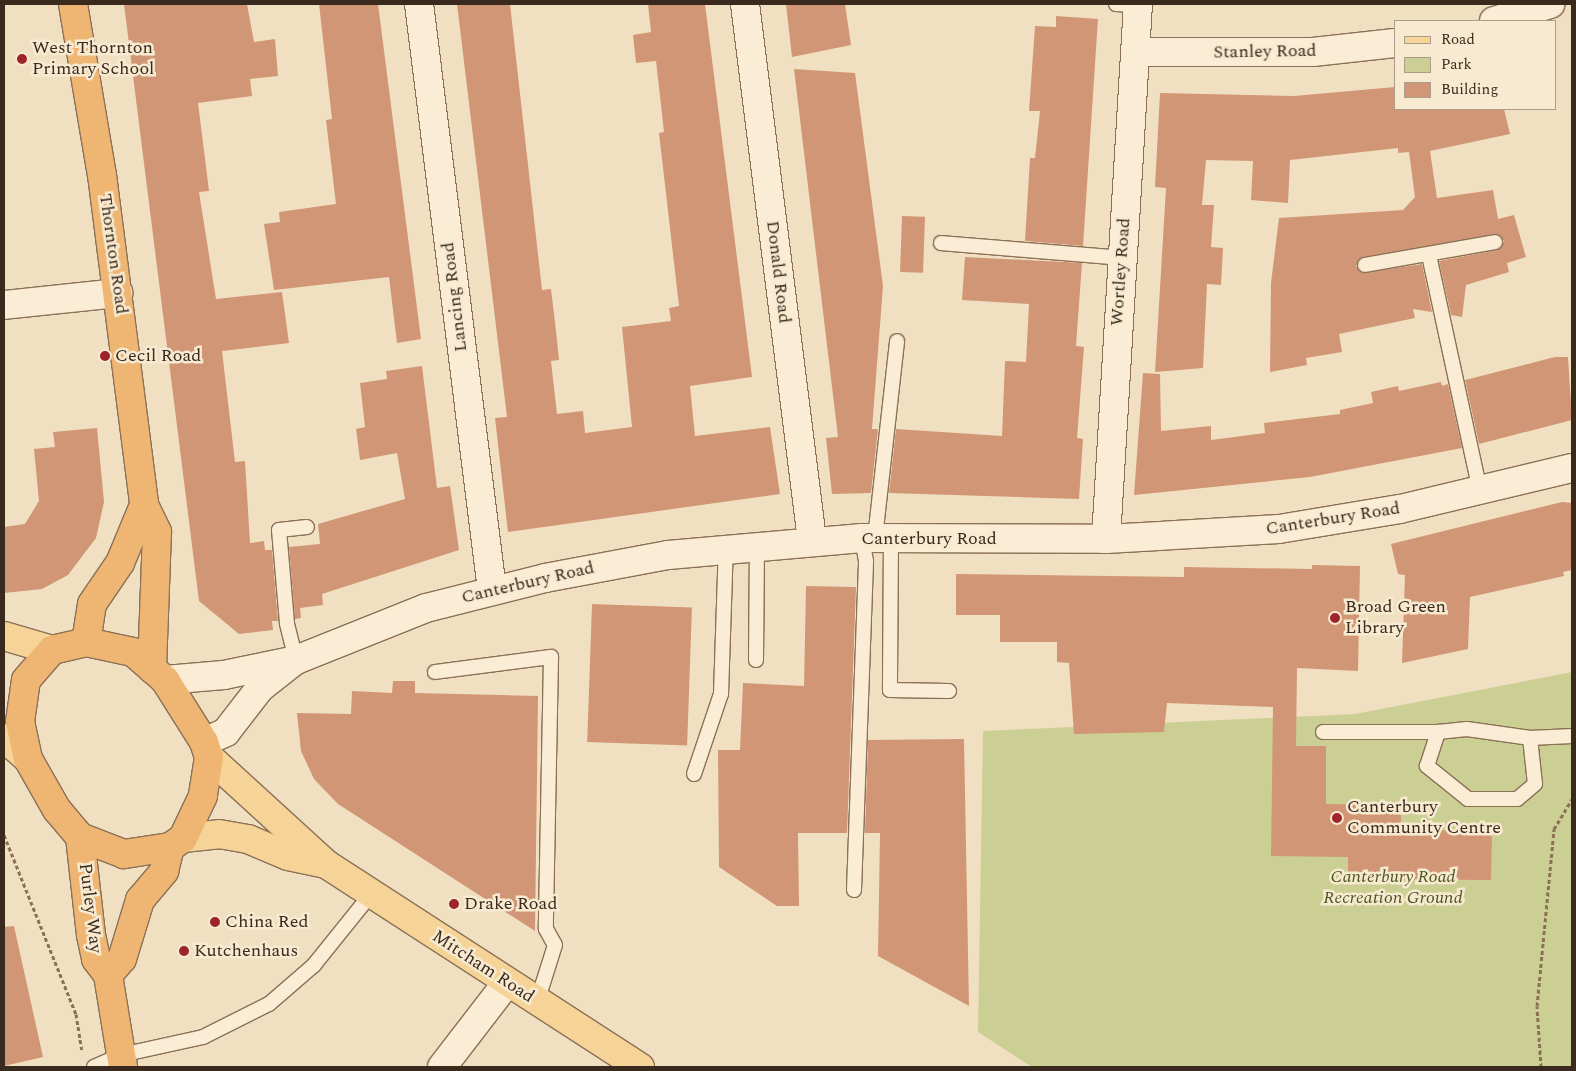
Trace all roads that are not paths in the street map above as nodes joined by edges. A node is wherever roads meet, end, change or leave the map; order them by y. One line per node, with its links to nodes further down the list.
1 (73, 4): 14 (highway, Thornton Road)
2 (419, 4): 26 (street, Lancing Road)
3 (745, 4): 23 (street, Donald Road)
4 (1131, 4): 8 (street, Wortley Road)
5 (1550, 4): 6 (street)
6 (1497, 20)
7 (1394, 43): 8 (street, Stanley Road)
8 (1135, 52): 12 (street, Wortley Road)
9 (1495, 242): 11 (lane)
10 (941, 243): 12 (lane)
11 (1429, 255): 13 (lane); 18 (lane)
12 (1122, 258): 22 (street, Wortley Road)
13 (1365, 266)
14 (118, 294): 15 (street); 19 (highway, Thornton Road)
15 (4, 306)
16 (897, 341): 21 (lane)
17 (1572, 468): 18 (street, Canterbury Road)
18 (1480, 491): 22 (street, Canterbury Road)
19 (144, 505): 28 (highway, Thornton Road); 33 (highway, Thornton Road)
20 (307, 527): 30 (lane)
21 (876, 538): 22 (street, Canterbury Road); 23 (street, Canterbury Road); 34 (lane); 46 (lane)
22 (1106, 539)
23 (812, 540): 24 (street, Canterbury Road)
24 (756, 544): 25 (street, Canterbury Road); 31 (lane)
25 (726, 547): 26 (street, Canterbury Road); 42 (lane)
26 (492, 590): 30 (street, Canterbury Road)
27 (4, 636): 29 (main road)
28 (86, 642): 29 (highway); 33 (highway)
29 (52, 650): 41 (highway)
30 (296, 660): 33 (street, Canterbury Road); 40 (street, Canterbury Road)
31 (756, 660)
32 (435, 672): 50 (lane)
33 (159, 675): 40 (highway)
34 (949, 691)
35 (1323, 732): 36 (lane)
36 (1438, 732): 39 (lane); 39 (lane)
37 (1572, 736): 39 (lane)
38 (4, 738): 41 (main road)
39 (1530, 738)
40 (206, 750): 44 (highway, Purley Way); 45 (main road, Mitcham Road)
41 (28, 759): 43 (highway)
42 (694, 774)
43 (80, 837): 44 (highway); 48 (highway, Purley Way)
44 (177, 843): 45 (main road, Mitcham Road); 48 (highway, Purley Way)
45 (326, 864): 47 (main road, Mitcham Road)
46 (854, 890)
47 (371, 894): 49 (main road, Mitcham Road); 51 (lane)
48 (108, 975): 51 (highway, Purley Way)
49 (506, 984): 50 (main road, Mitcham Road); 53 (street)
50 (537, 1002): 54 (main road, Mitcham Road)
51 (122, 1061): 52 (lane)
52 (89, 1063)
53 (442, 1067)
54 (640, 1067)

